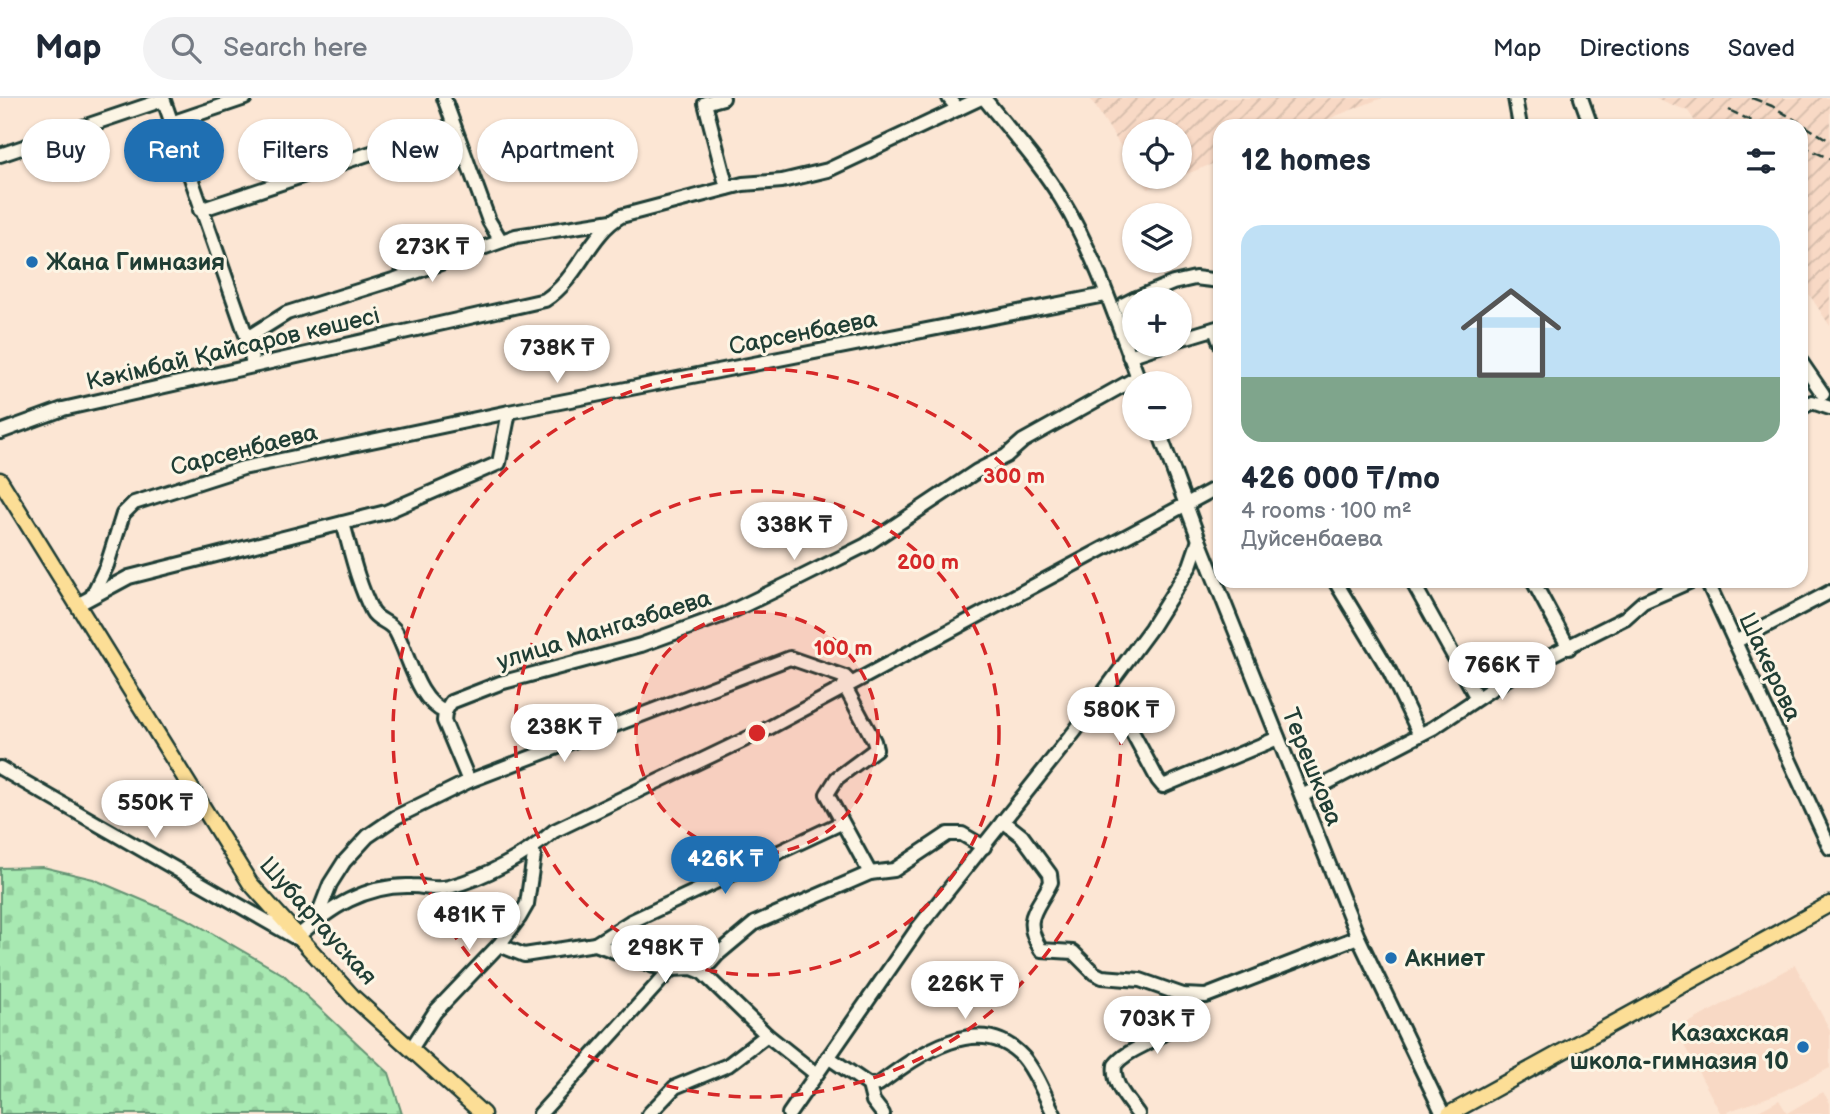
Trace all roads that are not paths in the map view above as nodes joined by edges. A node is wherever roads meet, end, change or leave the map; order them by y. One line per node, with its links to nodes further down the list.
1 (246, 98): 11 (street)
2 (444, 98): 12 (street)
3 (723, 98): 19 (street)
4 (949, 98): 9 (street)
5 (982, 98): 9 (street); 25 (street)
6 (1516, 98): 13 (street)
7 (1581, 98): 14 (street)
8 (163, 99): 10 (street); 17 (street)
9 (958, 109): 19 (street)
10 (170, 119)
11 (183, 119)
12 (450, 119)
13 (1519, 119)
14 (1588, 119)
15 (367, 154): 20 (street)
16 (463, 154): 22 (street)
17 (0, 155)
18 (191, 182): 20 (street)
19 (727, 188): 21 (street)
20 (200, 210): 29 (street)
21 (612, 221): 22 (street); 30 (street, Кәкімбай Қайсаров көшесі)
22 (502, 241): 29 (street)
23 (1213, 280): 24 (street)
24 (1163, 287)
25 (1105, 295): 26 (street); 35 (street, Сарсенбаева)
26 (1122, 325)
27 (1213, 329): 28 (street)
28 (1192, 335)
29 (247, 338): 30 (street)
30 (253, 364): 36 (street, Кәкімбай Қайсаров көшесі)
31 (1808, 378): 33 (street)
32 (1122, 389): 58 (street, улица Мангазбаева)
33 (1817, 398): 34 (street)
34 (1830, 408)
35 (509, 412): 41 (street); 51 (street, Сарсенбаева)
36 (0, 432)
37 (1163, 441): 40 (street, Терешкова)
38 (0, 480): 52 (main road, Шубартауская)
39 (1213, 490): 40 (street)
40 (1188, 506): 42 (street, Терешкова); 55 (street)
41 (344, 523): 51 (street); 58 (street)
42 (1199, 540): 43 (street, Терешкова); 56 (street)
43 (1213, 575)
44 (1218, 588): 60 (street, Терешкова)
45 (1339, 588): 59 (street)
46 (1416, 588): 57 (street)
47 (1537, 588): 54 (street)
48 (1674, 588): 54 (street)
49 (1710, 588): 53 (street, Шакерова)
50 (1830, 592): 53 (street)
51 (92, 597): 52 (street)
52 (77, 605): 73 (main road, Шубартауская)
53 (1735, 642): 67 (street, Шакерова)
54 (1569, 648): 57 (street)
55 (847, 684): 62 (street); 65 (street); 68 (street)
56 (1108, 687): 60 (street); 64 (street)
57 (1477, 698): 59 (street)
58 (445, 712): 62 (street)
59 (1419, 733): 63 (street)
60 (1278, 738): 63 (street, Терешкова)
61 (0, 768): 73 (street)
62 (469, 781): 71 (street)
63 (1302, 796): 72 (street, Терешкова)
64 (1003, 821): 66 (street); 78 (street)
65 (841, 823): 69 (street); 74 (street)
66 (984, 847): 69 (street); 81 (street)
67 (1830, 848)
68 (532, 849): 71 (street); 75 (street)
69 (870, 873): 77 (street)
70 (1830, 904): 92 (main road)
71 (316, 920): 73 (street)
72 (1358, 937): 78 (street); 91 (street, Терешкова)
73 (296, 938): 80 (main road, Шубартауская)
74 (596, 944): 75 (street); 76 (street)
75 (499, 945): 80 (street)
76 (671, 969): 77 (street); 85 (street)
77 (702, 972): 79 (street)
78 (1183, 995): 90 (street)
79 (767, 1035): 82 (street); 86 (street)
80 (411, 1049): 84 (main road, Шубартауская)
81 (828, 1057): 82 (street); 83 (street)
82 (816, 1074): 87 (street)
83 (869, 1086): 88 (street); 89 (street)
84 (483, 1114)
85 (540, 1114)
86 (649, 1114)
87 (789, 1114)
88 (883, 1114)
89 (1054, 1114)
90 (1138, 1114)
91 (1443, 1114)
92 (1449, 1114)

